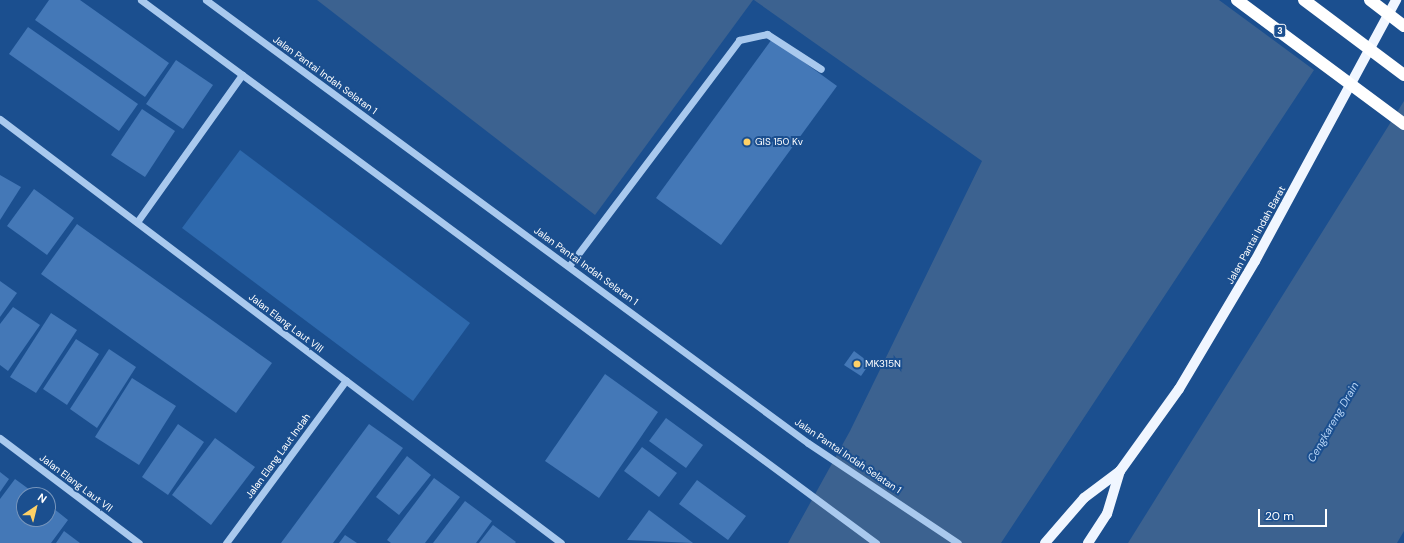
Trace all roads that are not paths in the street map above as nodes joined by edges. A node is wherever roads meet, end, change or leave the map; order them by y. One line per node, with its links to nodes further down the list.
1 (141, 0): 9 (street)
2 (206, 0): 14 (street, Jalan Pantai Indah Selatan 1)
3 (1237, 0): 12 (highway, 3)
4 (1304, 0): 10 (highway)
5 (1370, 0): 7 (highway)
6 (1396, 0): 17 (main road, Jalan Pantai Indah Barat)
7 (1404, 26)
8 (821, 69): 14 (street)
9 (242, 75): 13 (street); 21 (street)
10 (1404, 75)
11 (0, 119): 13 (street, Jalan Elang Laut VIII)
12 (1404, 124)
13 (137, 222): 15 (street, Jalan Elang Laut VIII)
14 (569, 266): 22 (street, Jalan Pantai Indah Selatan 1)
15 (346, 380): 19 (street, Jalan Elang Laut Indah); 20 (street, Jalan Elang Laut VIII)
16 (0, 438): 18 (street, Jalan Elang Laut VII)
17 (1120, 471): 23 (main road, Jalan Pantai Indah Barat); 24 (main road, Jalan Pantai Indah Barat)
18 (139, 543)
19 (226, 543)
20 (561, 543)
21 (876, 543)
22 (958, 543)
23 (1045, 543)
24 (1088, 543)

